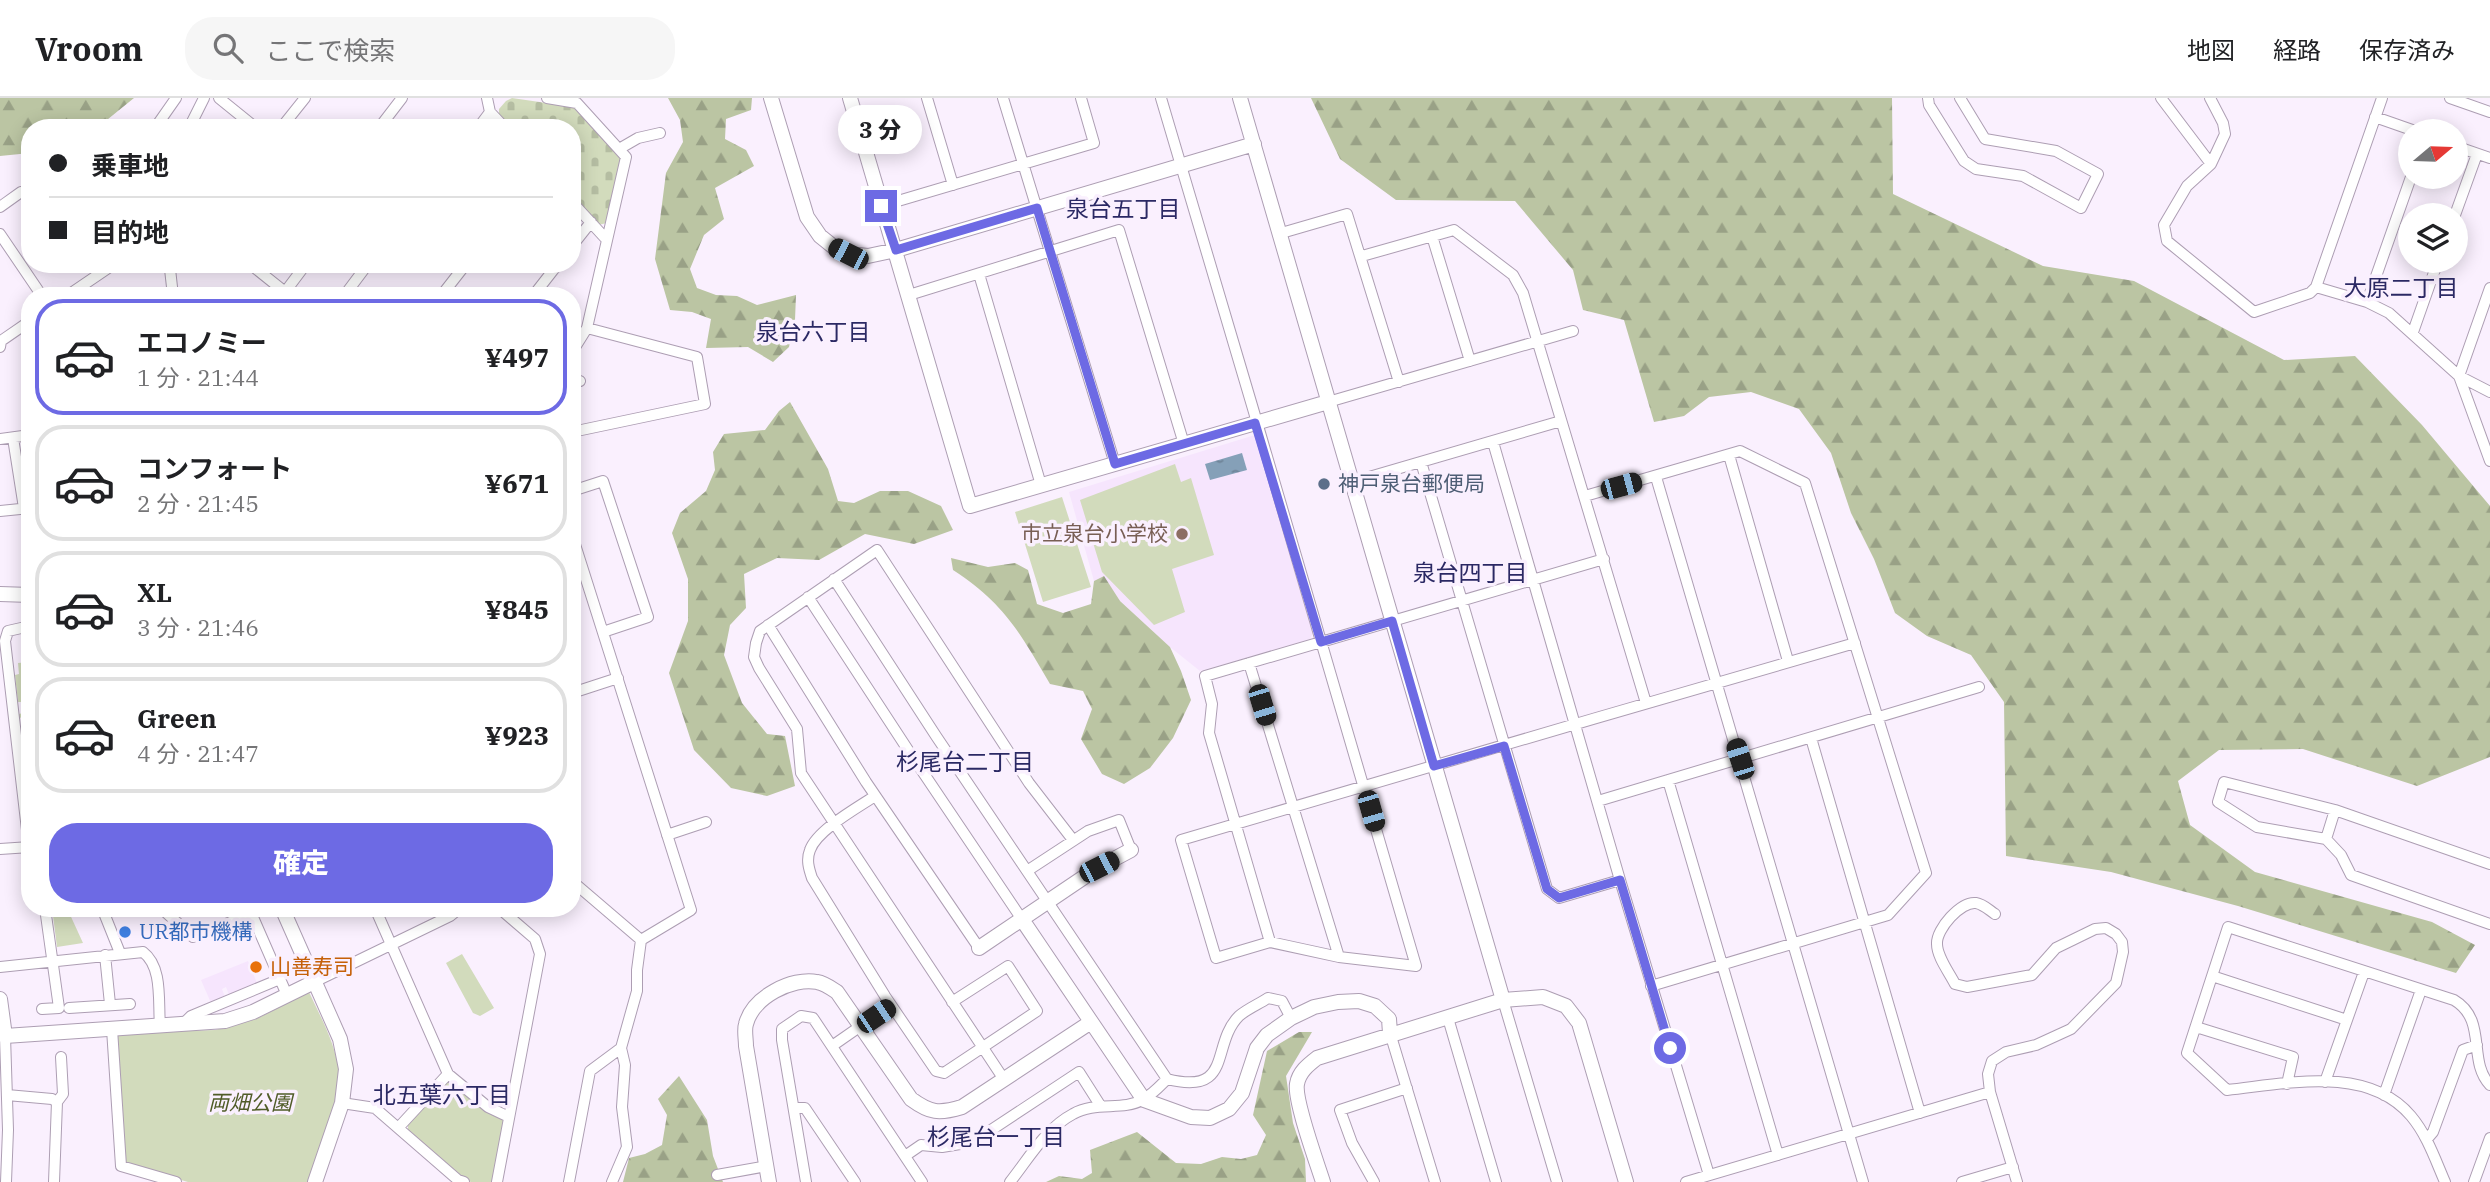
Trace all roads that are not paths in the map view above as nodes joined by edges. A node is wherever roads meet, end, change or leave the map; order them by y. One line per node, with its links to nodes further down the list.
1 (176, 98): 25 (street)
2 (204, 98): 26 (street)
3 (219, 98): 27 (street)
4 (305, 98): 28 (street)
5 (402, 98): 29 (street)
6 (487, 98): 22 (street)
7 (547, 98): 21 (street)
8 (771, 98): 56 (street)
9 (850, 98): 47 (street)
10 (927, 98): 42 (street)
11 (1003, 98): 39 (street)
12 (1081, 98): 39 (street)
13 (1161, 98): 41 (street)
14 (1240, 98): 34 (street)
15 (1928, 98): 16 (street)
16 (1960, 98)
17 (2161, 98): 40 (street)
18 (2210, 98): 40 (street)
19 (2382, 98): 24 (street)
20 (2450, 98): 23 (street)
21 (580, 101): 35 (street)
22 (491, 112): 30 (street); 31 (street)
23 (2490, 112)
24 (2375, 117): 32 (street); 71 (street)
25 (161, 119)
26 (194, 119)
27 (245, 119)
28 (288, 119)
29 (386, 119)
30 (485, 119)
31 (497, 119)
32 (2398, 125)
33 (660, 133): 35 (street)
34 (1254, 144): 41 (street); 52 (street)
35 (619, 149): 55 (street)
36 (2468, 151): 37 (street)
37 (2477, 154): 38 (street); 45 (street)
38 (2490, 158)
39 (1023, 164): 42 (street); 48 (street)
40 (2211, 164): 71 (street)
41 (1181, 165): 48 (street); 88 (street)
42 (953, 186): 47 (street)
43 (2407, 189): 74 (street)
44 (21, 193): 46 (street)
45 (2459, 203)
46 (0, 206)
47 (881, 206): 56 (street)
48 (1037, 208): 56 (street); 57 (street)
49 (581, 211): 50 (street)
50 (591, 222): 53 (street); 55 (street)
51 (0, 234): 59 (street)
52 (1278, 234): 58 (street); 86 (street)
53 (581, 235)
54 (1432, 236): 58 (street); 80 (street); 82 (street)
55 (606, 239): 76 (street)
56 (896, 250): 73 (street)
57 (1050, 251): 65 (street); 94 (street); 98 (street)
58 (1362, 256): 84 (street)
59 (21, 266)
60 (100, 273): 66 (street)
61 (261, 273): 68 (street)
62 (459, 273): 69 (street)
63 (551, 273): 70 (street)
64 (2434, 273): 78 (street)
65 (979, 274): 73 (street); 102 (street)
66 (97, 275): 67 (street)
67 (80, 287)
68 (278, 287)
69 (448, 287)
70 (540, 287)
71 (2316, 287): 74 (street)
72 (2490, 288): 83 (street)
73 (909, 295): 102 (street)
74 (2367, 302): 78 (street)
75 (21, 327): 81 (street)
76 (587, 328): 79 (street); 89 (street)
77 (1573, 331): 80 (street)
78 (2413, 332): 83 (street)
79 (581, 338)
80 (1537, 341): 82 (street); 87 (street)
81 (0, 342)
82 (1470, 361): 84 (street)
83 (2459, 376): 85 (street); 96 (street)
84 (1399, 382): 86 (street)
85 (2490, 391)
86 (1328, 402): 88 (street); 101 (street)
87 (1561, 421): 93 (street); 104 (street)
88 (1255, 423): 94 (street); 119 (street)
89 (581, 430)
90 (21, 437): 91 (street)
91 (13, 438): 92 (street); 100 (street)
92 (0, 439)
93 (1493, 442): 97 (street); 110 (street)
94 (1184, 444): 98 (street)
95 (1729, 455): 99 (street); 120 (street); 121 (street)
96 (2490, 461)
97 (1421, 462): 101 (street); 114 (street)
98 (1115, 464): 102 (street)
99 (1656, 477): 104 (street); 124 (street)
100 (21, 478)
101 (1352, 482): 115 (street)
102 (1041, 485)
103 (581, 488): 118 (street)
104 (1585, 496): 107 (street)
105 (21, 509): 106 (street)
106 (0, 511)
107 (1604, 559): 110 (street); 127 (street)
108 (581, 563): 118 (street)
109 (834, 579): 113 (street); 146 (street); 151 (street)
110 (1533, 580): 114 (street); 129 (street)
111 (0, 594): 112 (street)
112 (21, 595)
113 (808, 597): 116 (street); 165 (street)
114 (1462, 601): 115 (street); 132 (street)
115 (1392, 621): 119 (street); 134 (street)
116 (768, 625): 137 (street); 142 (street)
117 (21, 628): 131 (street)
118 (603, 632): 123 (street)
119 (1321, 642): 122 (street); 136 (street)
120 (1855, 643): 121 (street); 128 (street)
121 (1788, 661): 124 (street)
122 (1249, 663): 139 (street); 143 (street)
123 (618, 678): 126 (street); 144 (street)
124 (1717, 683): 127 (street); 133 (street)
125 (1979, 687): 128 (street)
126 (581, 689)
127 (1646, 703): 129 (street)
128 (1879, 717): 130 (street); 166 (street)
129 (1575, 725): 132 (street); 138 (street)
130 (1811, 738): 133 (street); 166 (street)
131 (21, 743)
132 (1504, 746): 134 (street); 152 (street)
133 (1740, 759): 135 (street); 171 (street)
134 (1434, 766): 136 (street); 187 (street)
135 (1668, 780): 138 (street); 177 (street)
136 (1364, 787): 139 (street); 175 (street)
137 (875, 796): 142 (street); 172 (street)
138 (1598, 801): 152 (street)
139 (1292, 808): 143 (street); 175 (street)
140 (2335, 810): 145 (street); 145 (street); 150 (street)
141 (706, 822): 144 (street)
142 (836, 824): 188 (street); 191 (street)
143 (1237, 824): 169 (street); 169 (street)
144 (667, 835): 168 (street)
145 (2326, 839): 167 (street)
146 (1073, 840): 149 (street); 151 (street)
147 (21, 848): 148 (street)
148 (0, 849)
149 (1131, 850): 154 (street)
150 (2490, 864)
151 (1027, 871): 154 (street)
152 (1620, 880): 183 (street)
153 (581, 889): 168 (street)
154 (1047, 900): 165 (street); 212 (street)
155 (1995, 914): 217 (street)
156 (46, 917): 176 (street)
157 (106, 917): 173 (street)
158 (171, 917): 159 (street)
159 (237, 917)
160 (253, 917): 181 (street)
161 (286, 917): 182 (street)
162 (379, 917): 170 (street)
163 (448, 917): 170 (street)
164 (509, 917): 226 (street)
165 (1021, 918): 172 (street); 197 (street)
166 (1864, 923): 171 (street); 225 (street)
167 (2490, 924)
168 (641, 940): 207 (street)
169 (1270, 942): 175 (street)
170 (390, 944): 182 (street); 210 (street)
171 (1793, 944): 177 (street); 228 (street)
172 (979, 948)
173 (120, 953): 174 (street); 199 (street)
174 (105, 955): 176 (street); 189 (street)
175 (1339, 957)
176 (53, 961): 178 (street); 193 (street)
177 (1722, 964): 183 (street); 231 (street)
178 (0, 967)
179 (2364, 972): 180 (street); 184 (street); 196 (street)
180 (2212, 976): 196 (street); 201 (street)
181 (280, 979): 185 (street); 198 (street)
182 (314, 982): 185 (street); 222 (street)
183 (1651, 986): 237 (street)
184 (2421, 990): 205 (street); 219 (street)
185 (287, 995): 198 (street)
186 (0, 999): 204 (street)
187 (1503, 1000): 195 (street); 257 (street); 258 (street)
188 (952, 1003): 208 (street); 208 (street)
189 (110, 1004): 190 (street); 192 (street)
190 (130, 1004)
191 (891, 1005): 200 (street); 208 (street)
192 (69, 1008)
193 (42, 1009)
194 (1291, 1018): 203 (street); 212 (street); 220 (street)
195 (1448, 1018): 203 (street); 256 (street)
196 (2347, 1020): 213 (street)
197 (1090, 1022): 211 (street); 220 (street)
198 (183, 1024): 199 (street)
199 (160, 1026): 202 (street)
200 (861, 1026): 206 (street); 211 (street); 233 (street)
201 (2196, 1027): 214 (street); 214 (street)
202 (112, 1029): 204 (street); 235 (street)
203 (1390, 1034): 216 (street); 253 (street)
204 (2, 1036): 218 (street)
205 (2477, 1045): 215 (street); 230 (street)
206 (831, 1046): 224 (street); 232 (street)
207 (621, 1048): 246 (street); 247 (street)
208 (983, 1048): 211 (street)
209 (61, 1057): 221 (street)
210 (448, 1074): 226 (street); 227 (street)
211 (1003, 1078)
212 (1167, 1079): 220 (street)
213 (2325, 1082): 214 (street); 219 (street)
214 (2287, 1084)
215 (2490, 1085)
216 (1407, 1088): 254 (street); 255 (street)
217 (1990, 1092): 225 (street); 234 (street)
218 (7, 1095): 221 (street); 239 (street)
219 (2384, 1095): 230 (street)
220 (1144, 1100): 223 (street)
221 (57, 1102): 240 (street)
222 (342, 1103): 227 (street); 243 (street)
223 (1100, 1105): 232 (street); 252 (street)
224 (794, 1108): 249 (street); 250 (street)
225 (1920, 1113): 228 (street)
226 (509, 1117): 245 (street)
227 (399, 1127): 244 (street)
228 (1849, 1134): 231 (street); 260 (street)
229 (2490, 1138): 264 (street)
230 (2427, 1139): 263 (street)
231 (1778, 1155): 237 (street)
232 (905, 1156): 251 (street)
233 (767, 1166): 238 (street); 248 (street)
234 (2012, 1167): 261 (street); 262 (street)
235 (131, 1169): 241 (street); 242 (street)
236 (717, 1175): 238 (street)
237 (1709, 1175): 259 (street)
238 (730, 1178)
239 (6, 1182)
240 (54, 1182)
241 (131, 1182)
242 (176, 1182)
243 (314, 1182)
244 (464, 1182)
245 (497, 1182)
246 (569, 1182)
247 (612, 1182)
248 (769, 1182)
249 (806, 1182)
250 (855, 1182)
251 (922, 1182)
252 (1010, 1182)
253 (1323, 1182)
254 (1374, 1182)
255 (1435, 1182)
256 (1496, 1182)
257 (1557, 1182)
258 (1626, 1182)
259 (1686, 1182)
260 (1863, 1182)
261 (1962, 1182)
262 (2017, 1182)
263 (2445, 1182)
264 (2474, 1182)

